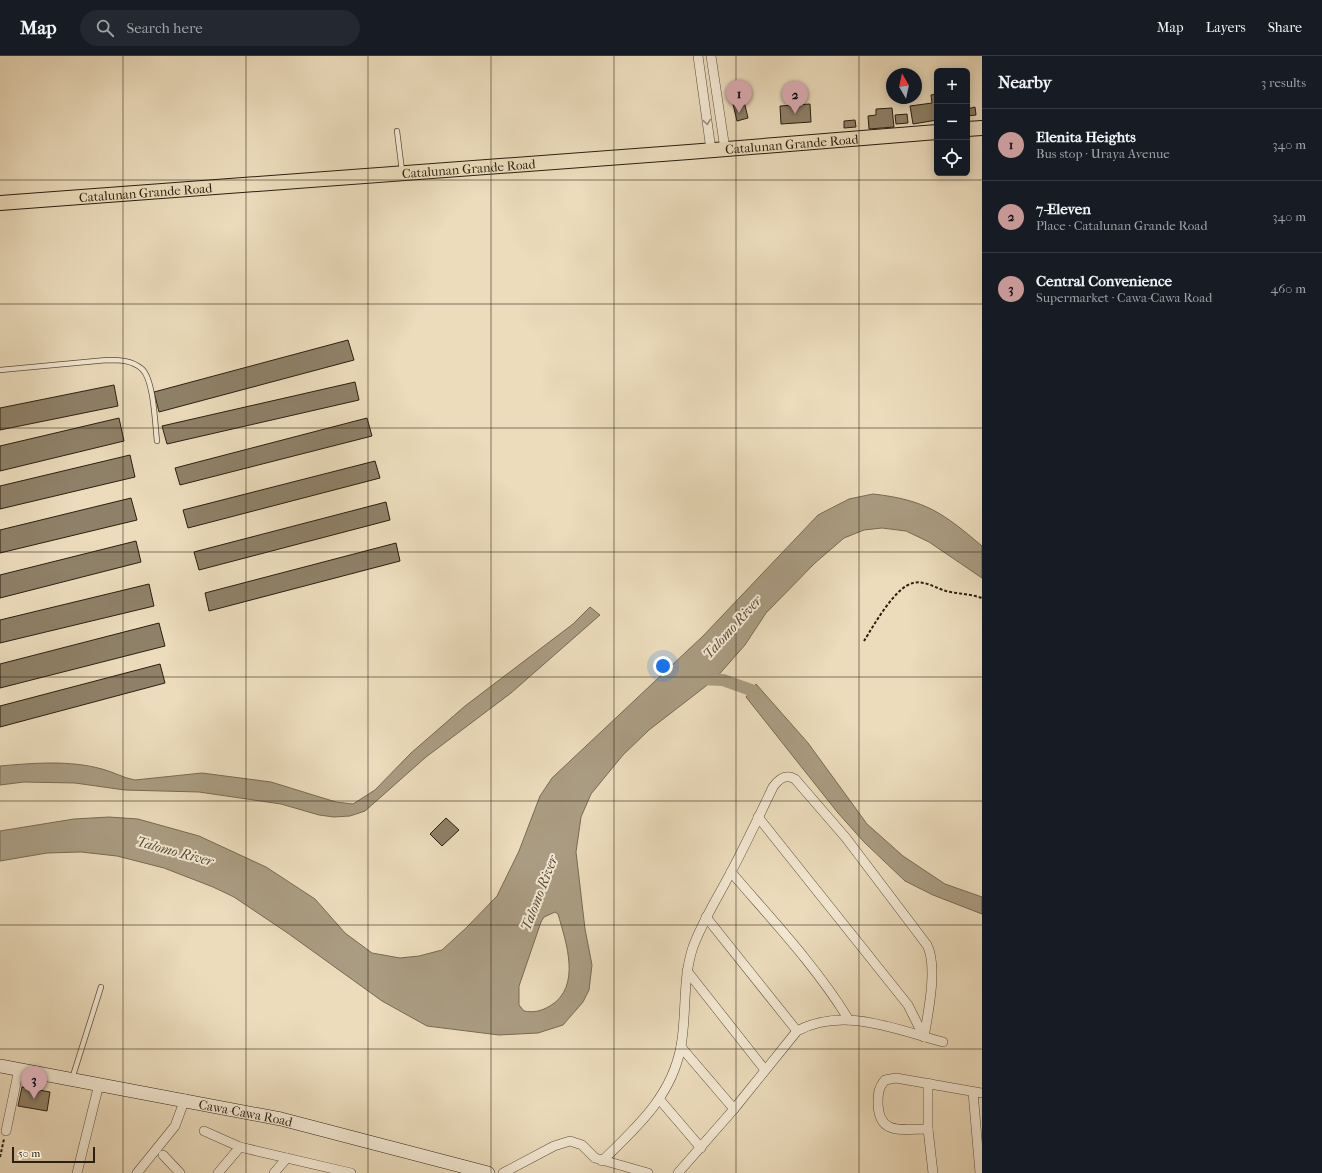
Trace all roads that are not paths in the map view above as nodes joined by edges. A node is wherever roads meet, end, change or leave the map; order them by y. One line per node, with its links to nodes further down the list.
1 (698, 56): 4 (street)
2 (711, 56): 3 (street)
3 (718, 100): 4 (street); 9 (street)
4 (704, 102): 9 (street, one-way to 9)
5 (982, 128): 6 (main road)
6 (970, 129)
7 (397, 131): 10 (lane)
8 (934, 132): 9 (main road, Catalunan Grande Road)
9 (718, 150): 10 (main road, Catalunan Grande Road)
10 (402, 173): 11 (main road, Catalunan Grande Road)
11 (0, 203)
12 (0, 370): 13 (lane)
13 (157, 441)
14 (758, 817): 15 (street); 21 (street); 21 (street)
15 (731, 872): 16 (street); 19 (street)
16 (706, 917): 17 (street); 20 (street)
17 (687, 971): 23 (street); 26 (street)
18 (101, 987): 27 (lane)
19 (849, 1020): 20 (street); 21 (street)
20 (798, 1031): 26 (street)
21 (924, 1037): 22 (street)
22 (943, 1042)
23 (681, 1047): 32 (street); 33 (street)
24 (0, 1066): 25 (street, Cawa-Cawa Road)
25 (19, 1069): 27 (street, Cawa-Cawa Road); 35 (street)
26 (765, 1070): 33 (street)
27 (72, 1079): 29 (street, Cawa-Cawa Road)
28 (928, 1083): 30 (street); 34 (street); 34 (street)
29 (98, 1084): 31 (street, Cawa-Cawa Road); 44 (street)
30 (977, 1093): 55 (street)
31 (185, 1099): 43 (street, Cawa-Cawa Road); 45 (street)
32 (660, 1100): 38 (street); 41 (street)
33 (734, 1109): 38 (street)
34 (928, 1129): 54 (street)
35 (6, 1131)
36 (204, 1131): 37 (street)
37 (240, 1146): 40 (street); 47 (street)
38 (701, 1148): 53 (street)
39 (163, 1155): 46 (street)
40 (287, 1158): 42 (street); 48 (street)
41 (602, 1161): 51 (street); 52 (street)
42 (330, 1171): 49 (street)
43 (473, 1171): 50 (street, Cawa-Cawa Road)
44 (77, 1173)
45 (137, 1173)
46 (180, 1173)
47 (218, 1173)
48 (274, 1173)
49 (351, 1173)
50 (488, 1173)
51 (503, 1173)
52 (648, 1173)
53 (678, 1173)
54 (933, 1173)
55 (980, 1173)

